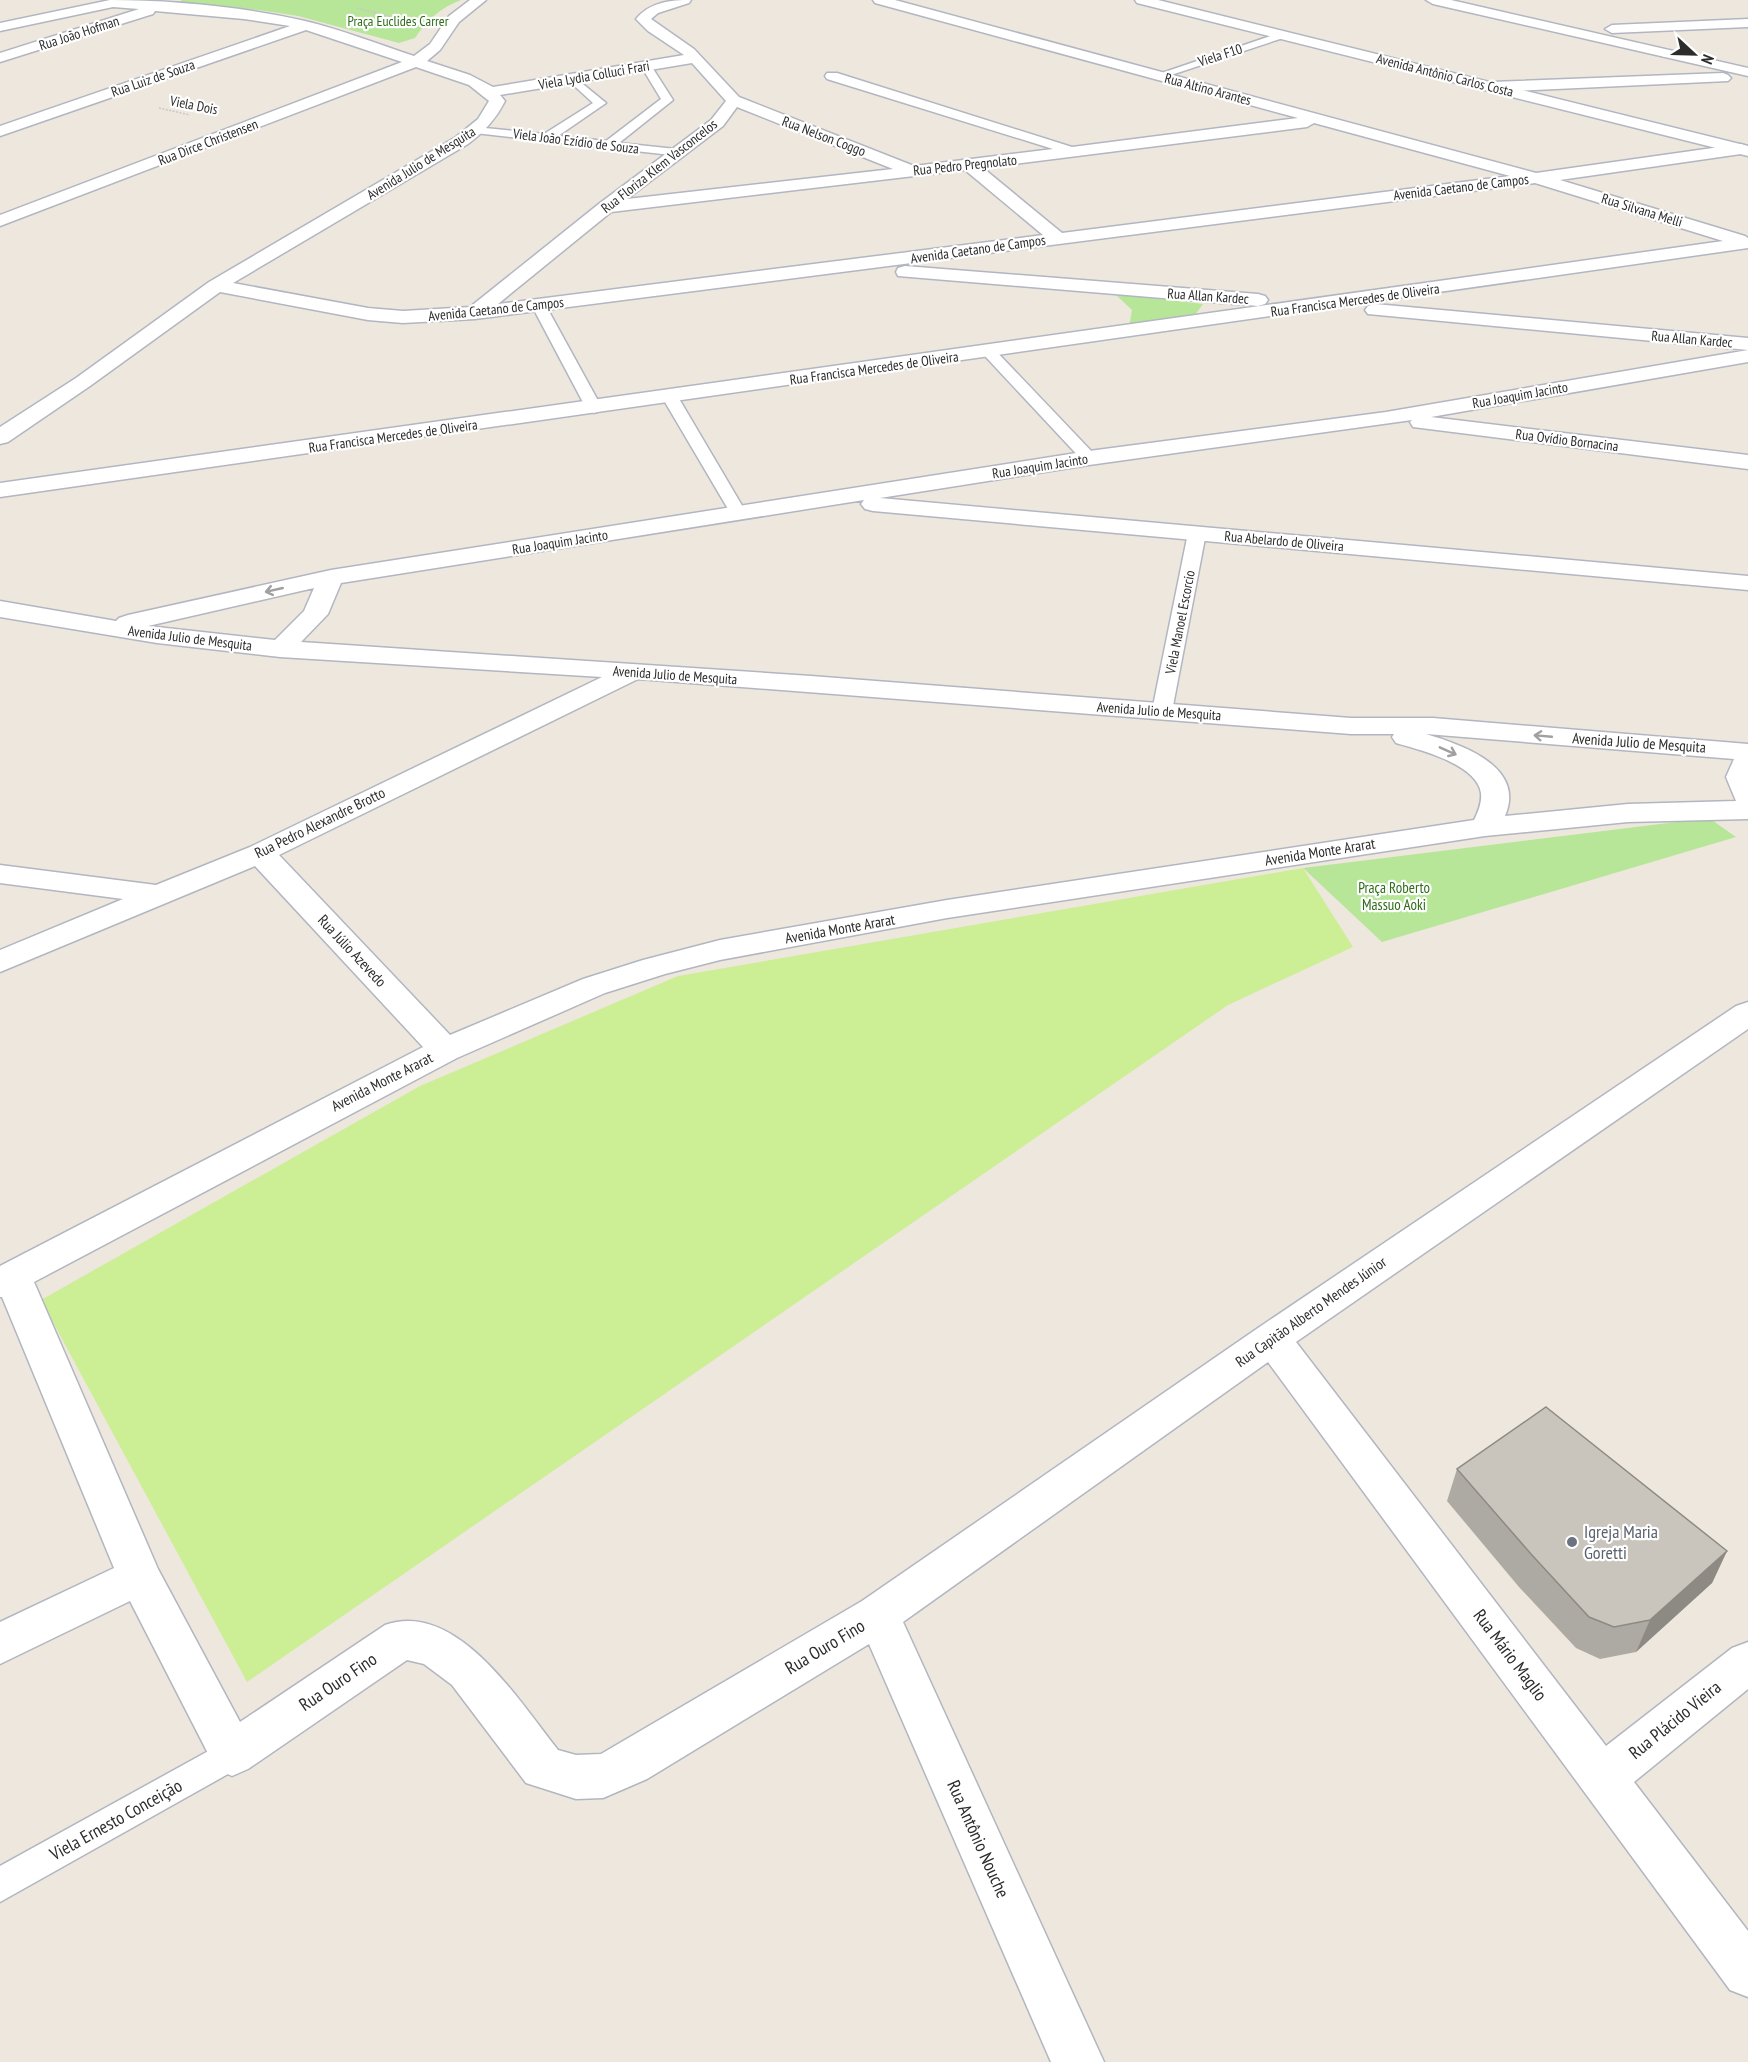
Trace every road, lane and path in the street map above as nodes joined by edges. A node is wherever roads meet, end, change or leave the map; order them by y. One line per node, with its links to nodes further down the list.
1 (479, 0): 13 (street)
2 (684, 0): 16 (street)
3 (880, 0): 21 (street, Rua Altino Arantes)
4 (1142, 0): 12 (street, Avenida Antônio Carlos Costa)
5 (1433, 0): 11 (street)
6 (122, 2): 7 (street); 10 (street)
7 (159, 8): 9 (street); 15 (street, Rua João Hofman)
8 (1748, 23): 11 (street)
9 (306, 26): 14 (street); 25 (street, Rua Luiz de Souza)
10 (0, 27)
11 (1568, 30): 19 (street)
12 (1282, 35): 21 (lane, Viela F10); 23 (street, Avenida Antônio Carlos Costa)
13 (440, 39): 14 (street); 17 (street)
14 (369, 45): 17 (street)
15 (0, 58)
16 (695, 58): 18 (street, Viela Lydia Colluci Frari); 26 (street)
17 (416, 62): 24 (street); 28 (street, Rua Dirce Christensen)
18 (646, 66): 22 (street, Viela Lydia Colluci Frari); 32 (lane)
19 (1748, 74): 23 (street)
20 (831, 76): 34 (street)
21 (1158, 76): 27 (street, Rua Altino Arantes)
22 (573, 78): 24 (street, Viela Lydia Colluci Frari); 31 (lane)
23 (1491, 87): 33 (street, Avenida Antônio Carlos Costa)
24 (492, 92): 29 (street, Avenida Julio de Mesquita)
25 (100, 96): 28 (path, Viela Dois); 30 (street, Rua Luiz de Souza)
26 (734, 100): 35 (street, Rua Floriza Klem Vasconcelos); 37 (street, Rua Nelson Coggo)
27 (1323, 120): 34 (street, Rua Pedro Pregnolato); 38 (street, Rua Altino Arantes)
28 (248, 126): 40 (street, Rua Dirce Christensen)
29 (475, 130): 31 (lane, Viela João Ezídio de Souza); 50 (street, Avenida Julio de Mesquita)
30 (0, 131)
31 (547, 138): 32 (lane, Viela João Ezídio de Souza)
32 (609, 145): 35 (lane, Viela João Ezídio de Souza)
33 (1744, 150): 38 (street, Avenida Caetano de Campos)
34 (1077, 151): 36 (street, Rua Pedro Pregnolato)
35 (676, 153): 39 (street, Rua Floriza Klem Vasconcelos)
36 (969, 165): 37 (street, Rua Pedro Pregnolato); 42 (street)
37 (913, 171): 39 (street, Rua Pedro Pregnolato)
38 (1536, 178): 42 (street, Avenida Caetano de Campos); 45 (street, Rua Silvana Melli)
39 (606, 207): 53 (street, Rua Floriza Klem Vasconcelos)
40 (35, 208): 41 (street, Rua Dirce Christensen); 43 (street)
41 (0, 221)
42 (1057, 238): 44 (street, Avenida Caetano de Campos)
43 (0, 239)
44 (1021, 243): 46 (street, Avenida Caetano de Campos); 49 (street)
45 (1748, 243): 51 (street, Rua Francisca Mercedes de Oliveira)
46 (972, 250): 47 (street, Avenida Caetano de Campos); 48 (street)
47 (847, 266): 48 (street, Rua Allan Kardec); 52 (street, Avenida Caetano de Campos)
48 (987, 279): 49 (street, Rua Allan Kardec)
49 (1028, 282): 51 (street, Rua Allan Kardec)
50 (217, 286): 53 (street, Avenida Caetano de Campos); 62 (street, Avenida Julio de Mesquita)
51 (1319, 305): 54 (street, Rua Allan Kardec); 56 (street, Rua Francisca Mercedes de Oliveira)
52 (539, 306): 53 (street, Avenida Caetano de Campos); 60 (lane)
53 (475, 313)
54 (1599, 331): 55 (street, Rua Allan Kardec); 58 (street)
55 (1748, 344)
56 (989, 352): 59 (street, Rua Francisca Mercedes de Oliveira); 63 (lane)
57 (1748, 356): 58 (street, Rua Joaquim Jacinto)
58 (1648, 373): 61 (street, Rua Joaquim Jacinto)
59 (670, 397): 60 (street, Rua Francisca Mercedes de Oliveira); 67 (lane)
60 (594, 408): 65 (street, Rua Francisca Mercedes de Oliveira)
61 (1386, 418): 63 (street, Rua Joaquim Jacinto); 64 (street, Rua Ovídio Bornacina)
62 (0, 437)
63 (1089, 458): 66 (street, Rua Joaquim Jacinto)
64 (1748, 462)
65 (0, 490)
66 (821, 499): 67 (street, Rua Joaquim Jacinto); 68 (street, Rua Abelardo de Oliveira)
67 (739, 514): 69 (street, Rua Joaquim Jacinto)
68 (1197, 533): 70 (street, Rua Abelardo de Oliveira); 75 (lane, Viela Manoel Escorcio)
69 (331, 577): 72 (street, Rua Joaquim Jacinto, one-way to 72); 73 (street)
70 (1748, 583)
71 (0, 609): 72 (street, Avenida Julio de Mesquita)
72 (107, 628): 73 (street, Avenida Julio de Mesquita)
73 (280, 649): 74 (street, Avenida Julio de Mesquita)
74 (633, 672): 75 (street, Avenida Julio de Mesquita); 82 (street, Rua Pedro Alexandre Brotto)
75 (1162, 711): 76 (street, Avenida Julio de Mesquita)
76 (1351, 726): 77 (street, Avenida Julio de Mesquita, one-way to 76); 81 (street, Avenida Julio de Mesquita, one-way to 81)
77 (1748, 752)
78 (1748, 759): 79 (street)
79 (1748, 798)
80 (1748, 810): 81 (street, Avenida Monte Ararat)
81 (1485, 827): 87 (street, Avenida Monte Ararat)
82 (260, 853): 84 (street, Rua Pedro Alexandre Brotto); 87 (street, Rua Júlio Azevedo)
83 (0, 874): 84 (street)
84 (161, 895): 85 (street, Rua Pedro Alexandre Brotto)
85 (0, 962)
86 (1748, 1014): 89 (street, Rua Capitão Alberto Mendes Júnior)
87 (445, 1050): 88 (street, Avenida Monte Ararat)
88 (6, 1279): 90 (street)
89 (1272, 1339): 91 (street, Rua Capitão Alberto Mendes Júnior); 95 (street, Rua Mário Maglio)
90 (139, 1576): 92 (street); 94 (street)
91 (878, 1615): 94 (street, Rua Ouro Fino); 98 (street, Rua Antônio Nouche)
92 (0, 1644)
93 (1748, 1662): 95 (street, Rua Plácido Vieira)
94 (232, 1755): 96 (lane, Viela Ernesto Conceição)
95 (1602, 1778): 97 (street, Rua Mário Maglio)
96 (0, 1885)
97 (1748, 1971)
98 (1078, 2062)

